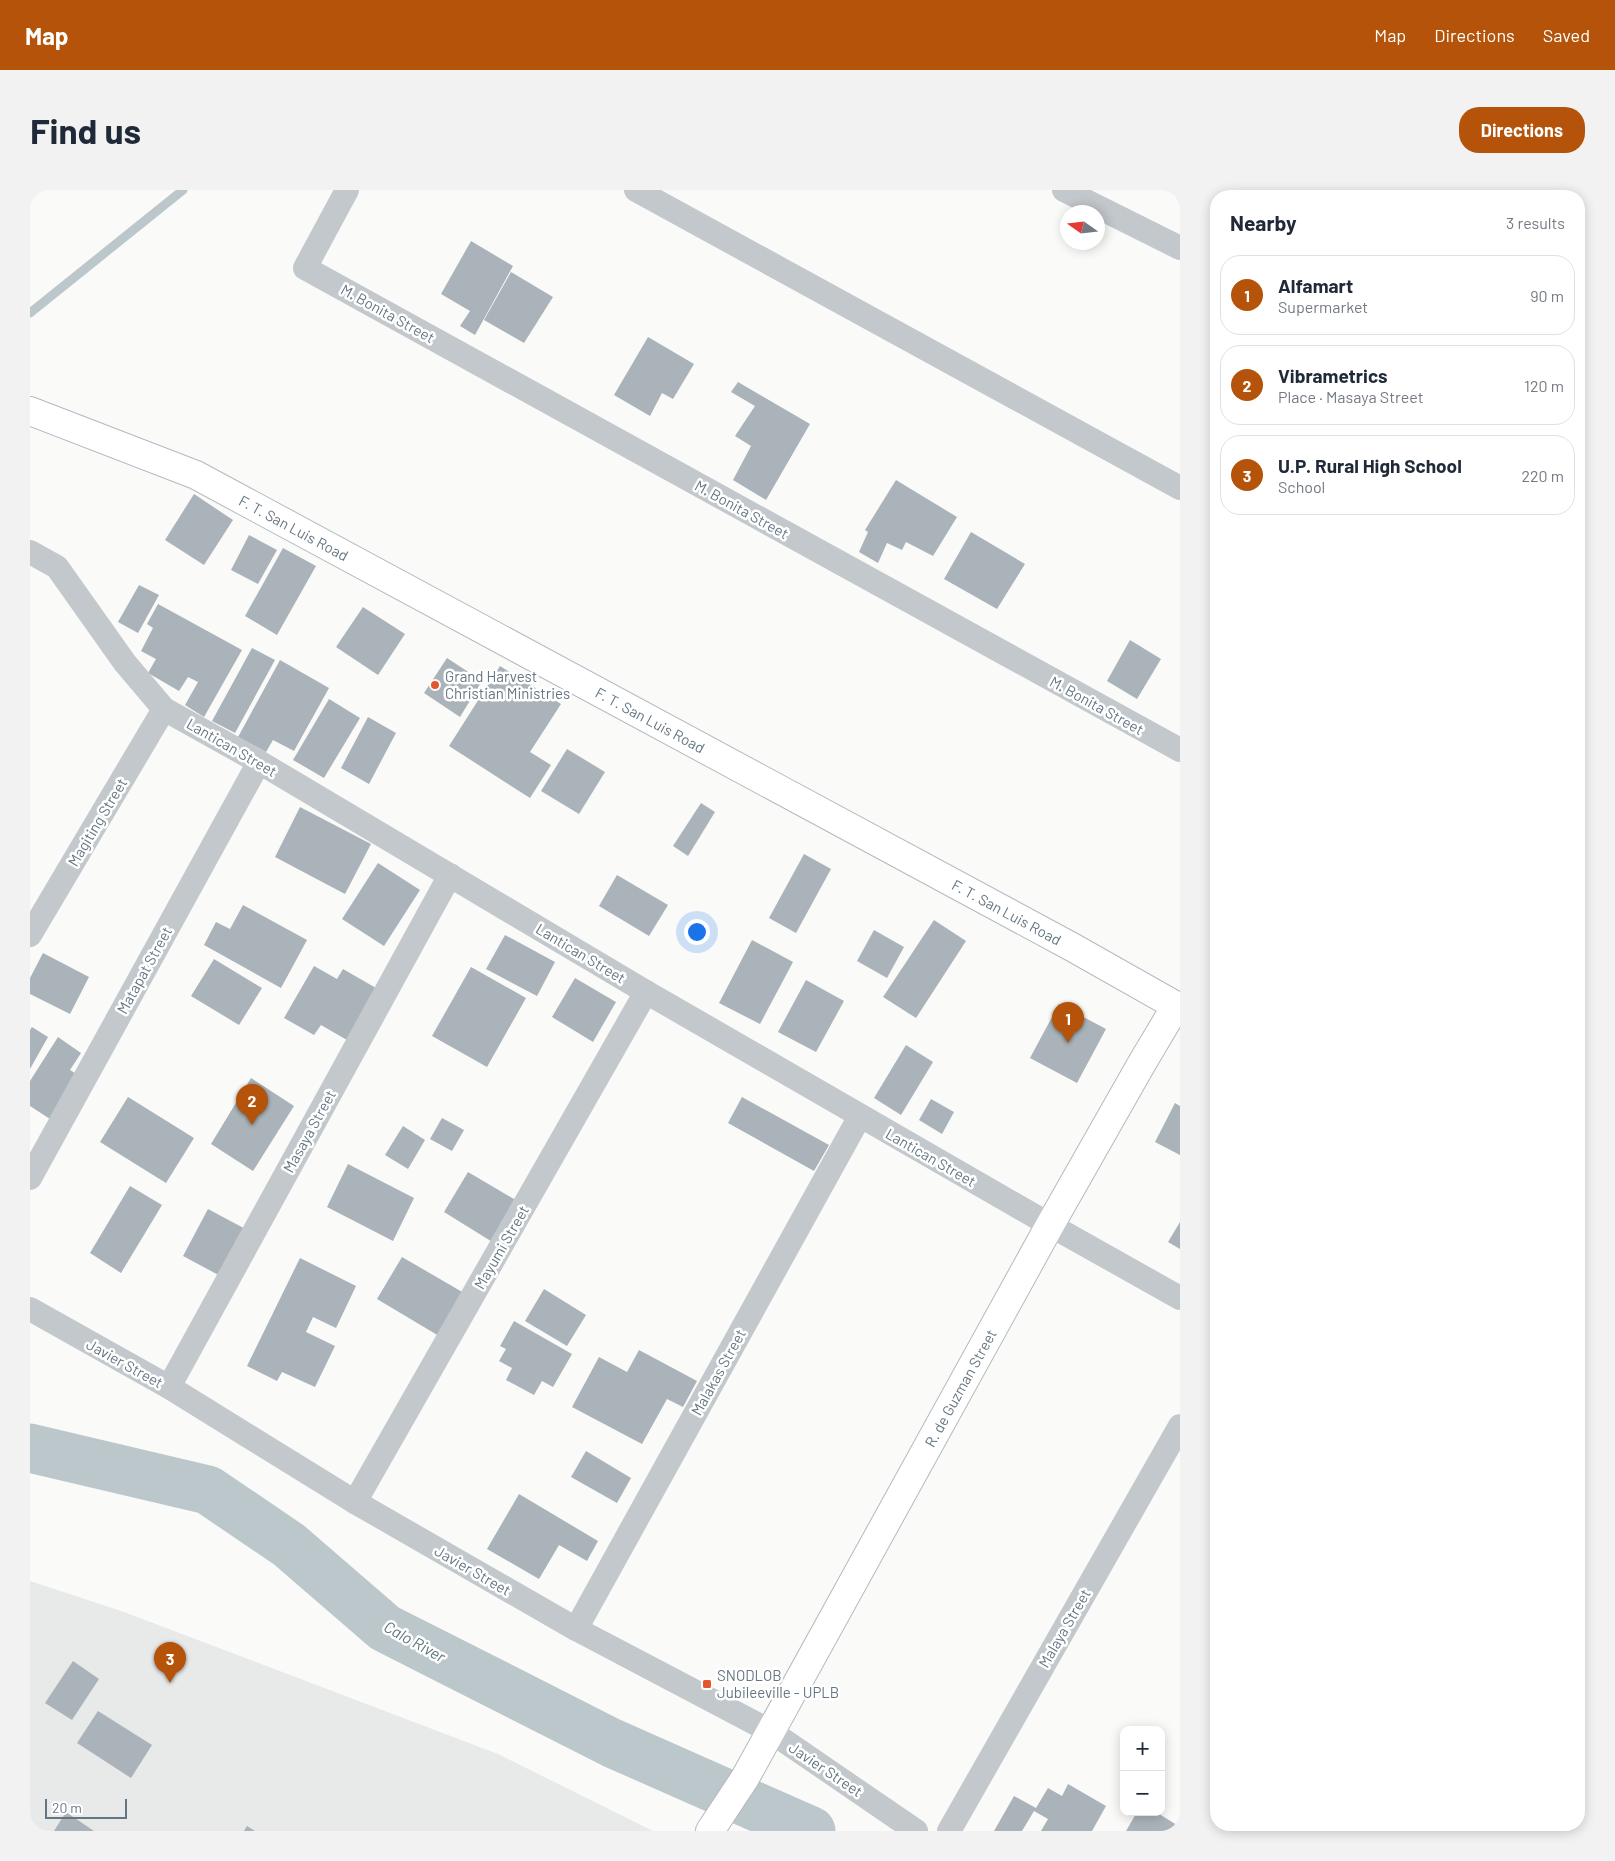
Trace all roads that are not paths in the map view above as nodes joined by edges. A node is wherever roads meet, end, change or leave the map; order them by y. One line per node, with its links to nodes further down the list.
1 (348, 190): 9 (street, M. Bonita Street)
2 (636, 190): 6 (street)
3 (1064, 190): 4 (street)
4 (1180, 248)
5 (30, 411): 14 (main road, F. T. San Luis Road)
6 (1180, 488)
7 (30, 552): 8 (street, Lantican Street)
8 (164, 709): 10 (street, Lantican Street); 12 (street, Magiting Street)
9 (1180, 750)
10 (259, 762): 11 (street, Lantican Street); 16 (street, Matapat Street)
11 (450, 875): 13 (street, Lantican Street); 20 (street, Masaya Street)
12 (30, 936)
13 (646, 992): 15 (street, Lantican Street); 22 (street, Mayumi Street)
14 (1179, 1005): 17 (main road, R. de Guzman Street)
15 (860, 1116): 17 (street, Lantican Street); 23 (street, Malakas Street)
16 (30, 1178)
17 (1050, 1225): 18 (street, Lantican Street); 24 (main road, R. de Guzman Street)
18 (1180, 1298)
19 (30, 1309): 20 (street, Javier Street)
20 (169, 1387): 22 (street, Javier Street)
21 (1180, 1426): 27 (street, Malaya Street)
22 (355, 1502): 23 (street, Javier Street)
23 (576, 1629): 24 (street, Javier Street)
24 (770, 1731): 25 (main road, R. de Guzman Street); 26 (street, Javier Street)
25 (710, 1831)
26 (916, 1831)
27 (949, 1831)

